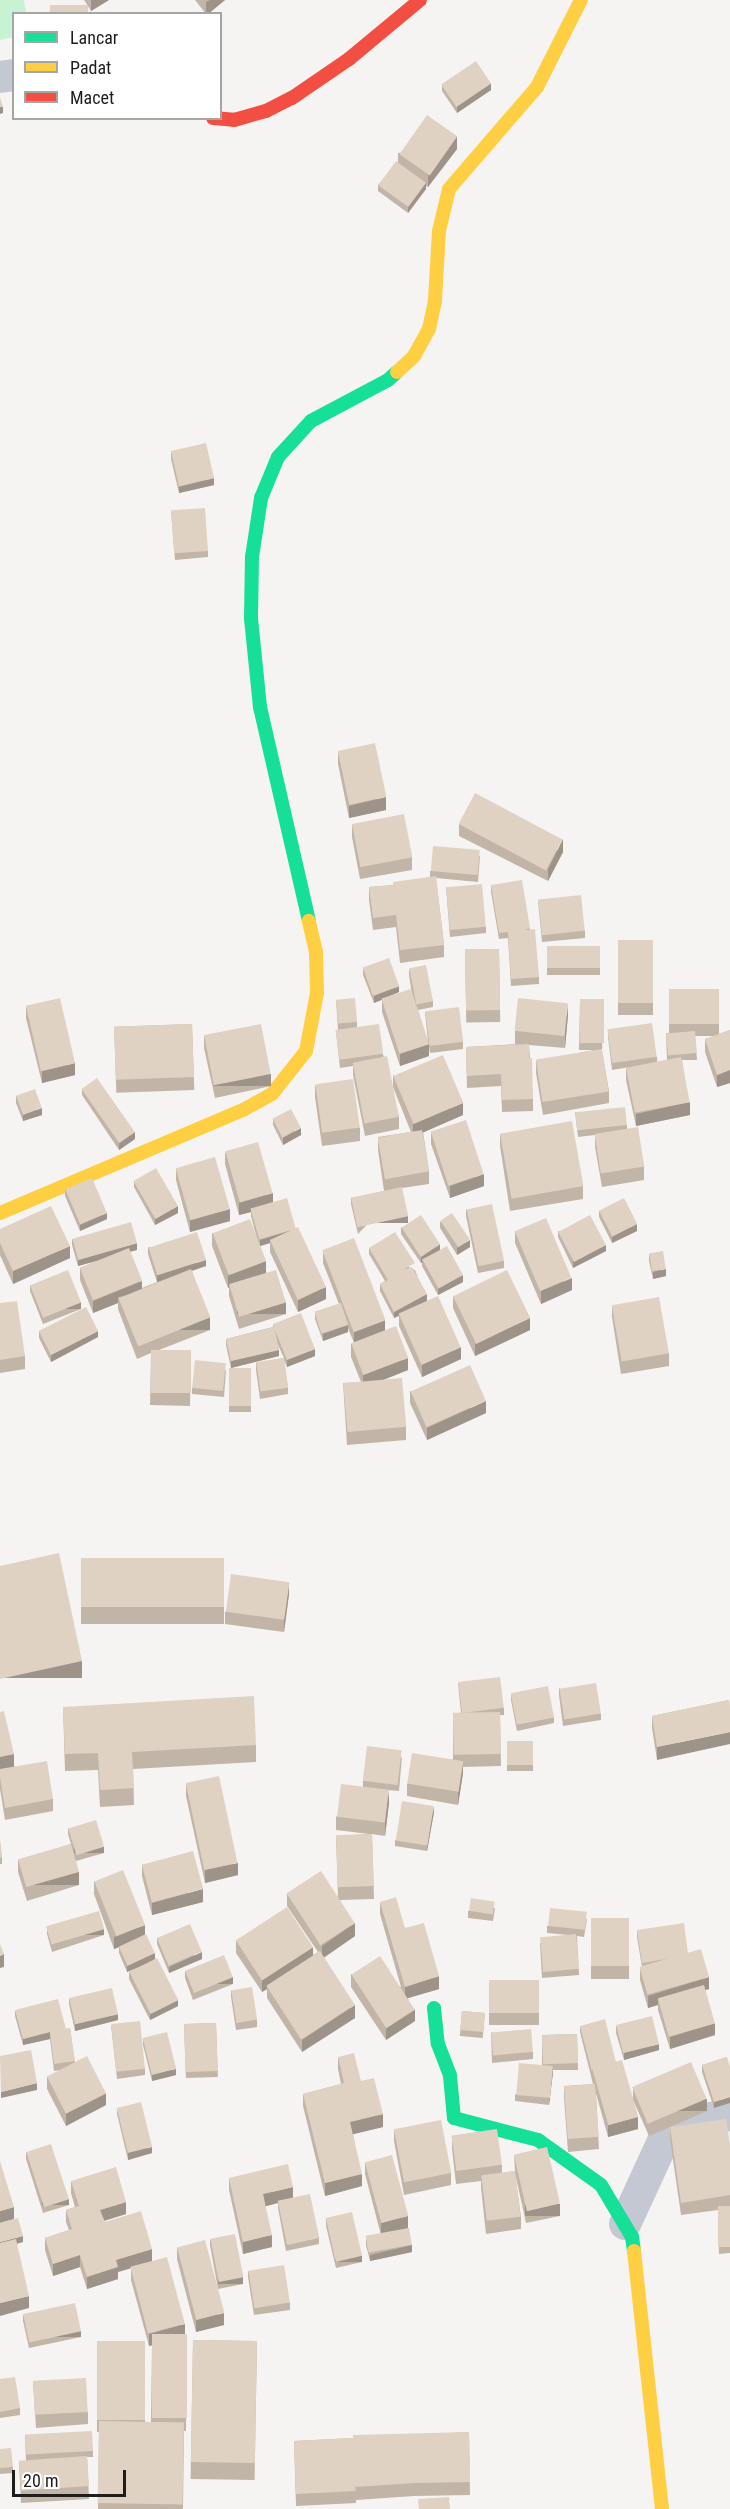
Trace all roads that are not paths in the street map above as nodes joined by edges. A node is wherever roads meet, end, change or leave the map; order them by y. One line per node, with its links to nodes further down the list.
1 (420, 0): 3 (street)
2 (581, 0): 4 (street)
3 (222, 119)
4 (0, 1213)
5 (434, 2008): 7 (street)
6 (730, 2115): 7 (street)
7 (624, 2224): 8 (street)
8 (662, 2509)

